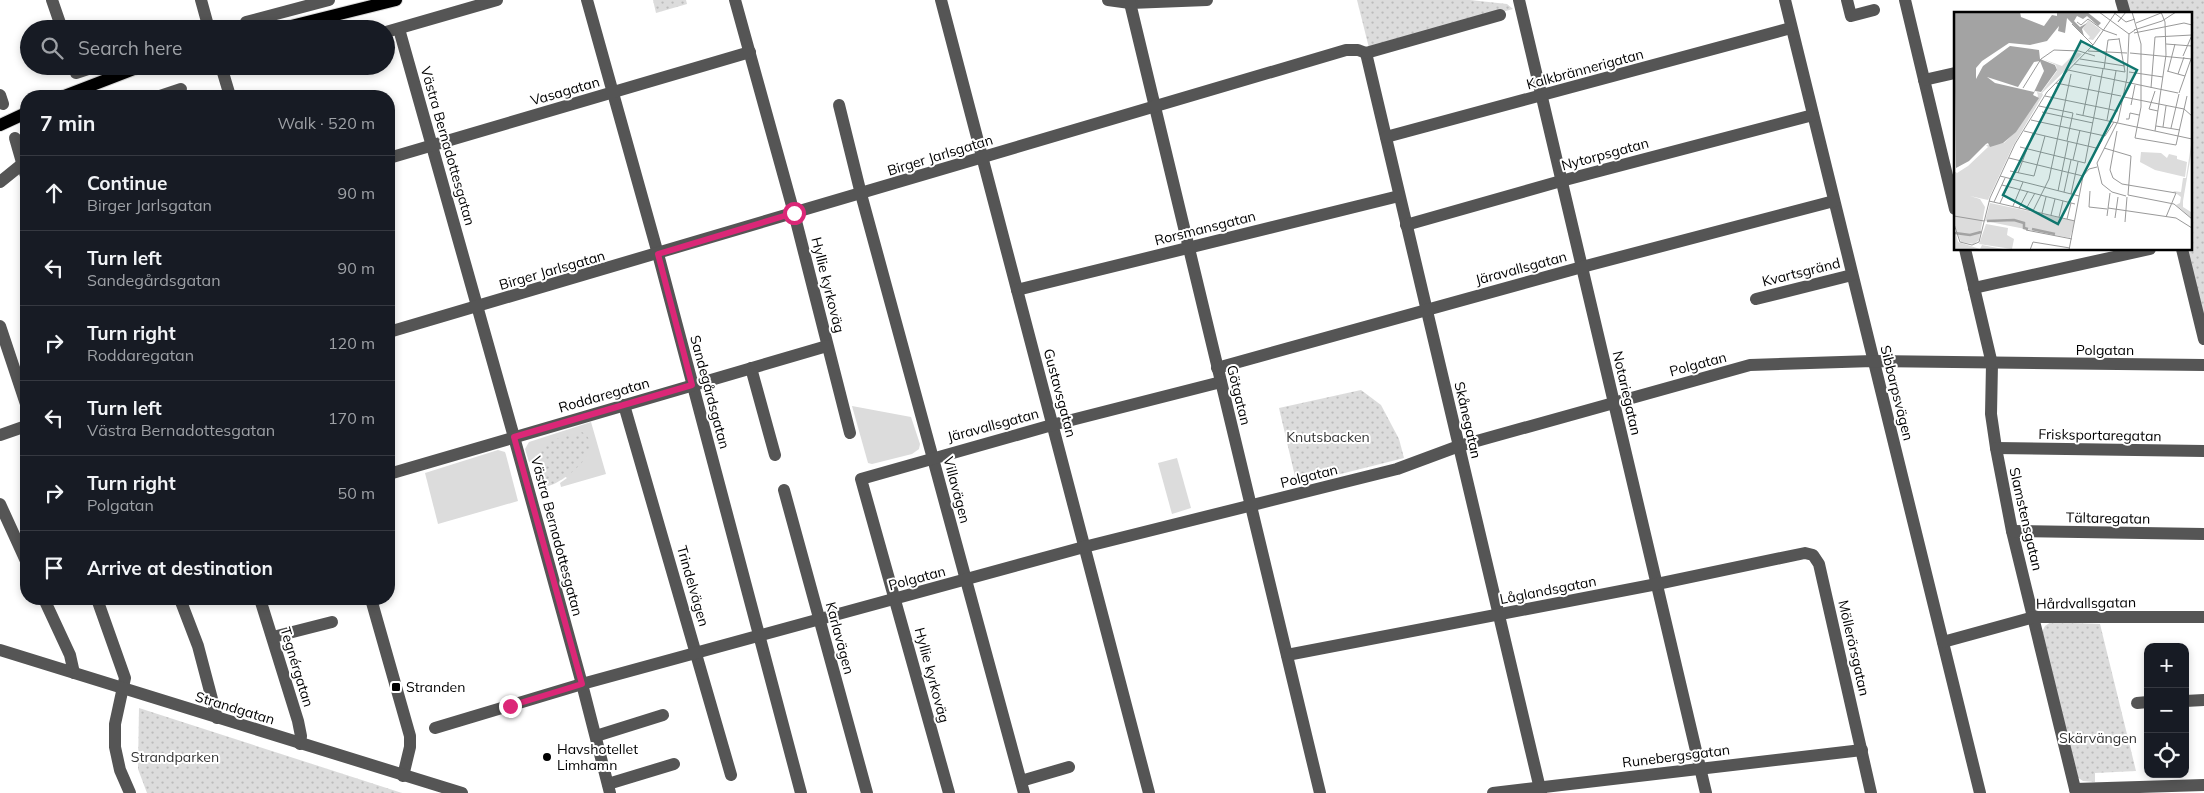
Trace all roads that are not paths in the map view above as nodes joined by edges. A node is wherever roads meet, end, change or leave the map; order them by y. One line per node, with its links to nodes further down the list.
1 (52, 0): 18 (street)
2 (201, 0): 19 (street)
3 (329, 0): 20 (street)
4 (396, 0): 21 (main road)
5 (497, 0): 23 (street)
6 (587, 0): 35 (street, Sandegårdsgatan)
7 (735, 0): 25 (street, Hyllie kyrkoväg)
8 (941, 0): 47 (street, Gustavsgatan)
9 (1108, 0): 15 (street)
10 (1206, 0): 15 (street)
11 (1519, 0): 36 (street, Notariegatan)
12 (1785, 0): 22 (street, Sibbarpsvägen)
13 (1847, 0): 16 (street)
14 (1905, 0): 30 (street)
15 (1130, 3): 38 (street, Götgatan)
16 (1874, 10)
17 (1500, 15): 26 (street, Birger Jarlsgatan)
18 (59, 20)
19 (207, 20)
20 (254, 20)
21 (315, 20)
22 (1792, 28): 36 (street, Kalkbrännerigatan); 39 (street, Sibbarpsvägen)
23 (395, 29)
24 (395, 39): 44 (street, Västra Bernadottesgatan)
25 (750, 52): 35 (street, Vasagatan); 56 (street, Hyllie kyrkoväg)
26 (1366, 54): 38 (street, Birger Jarlsgatan); 43 (street, Skånegatan)
27 (1954, 73): 30 (street)
28 (119, 75): 32 (main road)
29 (224, 75): 34 (street)
30 (1924, 80): 51 (street)
31 (181, 89): 33 (street)
32 (80, 90)
33 (178, 90)
34 (228, 90)
35 (614, 93): 44 (street, Vasagatan); 62 (street, Sandegårdsgatan)
36 (1541, 97): 43 (street, Kalkbrännerigatan); 49 (street, Notariegatan)
37 (839, 105): 52 (street, Villavägen)
38 (1155, 107): 47 (street, Birger Jarlsgatan); 58 (street, Götgatan)
39 (1813, 115): 49 (street, Nytorpsgatan); 54 (street, Sibbarpsvägen)
40 (20, 116): 41 (main road)
41 (0, 125)
42 (15, 138): 45 (street)
43 (1386, 138): 53 (street, Skånegatan)
44 (432, 146): 46 (street, Vasagatan); 68 (street, Västra Bernadottesgatan)
45 (20, 152)
46 (395, 156)
47 (982, 158): 52 (street, Birger Jarlsgatan); 66 (street, Gustavsgatan)
48 (20, 170): 50 (street)
49 (1561, 181): 57 (street, Nytorpsgatan); 63 (street, Notariegatan)
50 (0, 182)
51 (1952, 184): 55 (street)
52 (861, 194): 56 (street, Birger Jarlsgatan); 93 (street, Villavägen)
53 (1399, 196): 57 (street, Skånegatan); 58 (street, Rorsmansgatan)
54 (1834, 201): 63 (street, Järavallsgatan); 64 (street, Sibbarpsvägen)
55 (1954, 201)
56 (794, 213): 62 (street, Birger Jarlsgatan); 73 (street, Hyllie kyrkoväg)
57 (1406, 225): 69 (street, Skånegatan)
58 (1189, 247): 66 (street, Rorsmansgatan); 78 (street, Götgatan)
59 (1965, 250): 65 (street, Slamstensgatan)
60 (2145, 250): 65 (street)
61 (2182, 250): 72 (street)
62 (658, 254): 68 (street, Birger Jarlsgatan); 80 (street, Sandegårdsgatan)
63 (1582, 267): 69 (street, Järavallsgatan); 82 (street, Notariegatan)
64 (1852, 275): 67 (street, Kvartsgränd); 74 (street, Sibbarpsvägen)
65 (1974, 288): 75 (street, Slamstensgatan)
66 (1017, 290): 84 (street, Gustavsgatan)
67 (1756, 299)
68 (477, 306): 71 (street, Birger Jarlsgatan); 88 (street, Västra Bernadottesgatan)
69 (1426, 310): 78 (street, Järavallsgatan); 89 (street, Skånegatan)
70 (0, 326): 81 (street)
71 (395, 330)
72 (2204, 340)
73 (828, 346): 77 (street, Roddaregatan); 86 (street, Hyllie kyrkoväg)
74 (1874, 361): 75 (street, Polgatan); 82 (street, Polgatan); 119 (street, Sibbarpsvägen)
75 (1992, 364): 76 (street, Polgatan); 90 (street, Slamstensgatan)
76 (2204, 365)
77 (751, 368): 80 (street, Roddaregatan); 92 (street)
78 (1218, 368): 79 (street, Götgatan)
79 (1221, 382): 84 (street, Järavallsgatan); 98 (street, Götgatan)
80 (692, 385): 83 (street, Roddaregatan); 117 (street, Sandegårdsgatan)
81 (20, 386)
82 (1614, 403): 89 (street, Polgatan); 105 (street, Notariegatan)
83 (624, 405): 88 (street, Roddaregatan); 121 (street, Trindelvägen)
84 (1052, 425): 93 (street, Järavallsgatan); 102 (street, Gustavsgatan)
85 (20, 428): 87 (street)
86 (850, 433)
87 (0, 435)
88 (514, 437): 94 (street, Roddaregatan); 124 (street, Västra Bernadottesgatan)
89 (1459, 446): 98 (street, Polgatan); 112 (street, Skånegatan)
90 (1996, 448): 91 (street, Frisksportaregatan); 99 (street, Slamstensgatan)
91 (2204, 451)
92 (775, 455)
93 (932, 458): 95 (street, Järavallsgatan); 104 (street, Villavägen)
94 (395, 472)
95 (861, 479): 106 (street, Hyllie kyrkoväg)
96 (784, 490): 115 (street, Karlavägen)
97 (0, 504): 101 (street)
98 (1251, 506): 102 (street, Polgatan); 122 (street, Götgatan)
99 (2012, 531): 100 (street, Tältaregatan); 113 (street, Slamstensgatan)
100 (2204, 534)
101 (20, 547)
102 (1084, 547): 104 (street, Polgatan); 149 (street, Gustavsgatan)
103 (1813, 555): 105 (street, Låglandsgatan); 133 (street, Möllerörsgatan)
104 (966, 580): 106 (street, Polgatan); 140 (street, Villavägen)
105 (1657, 584): 112 (street, Låglandsgatan); 136 (street, Notariegatan)
106 (896, 599): 115 (street, Polgatan); 148 (street, Hyllie kyrkoväg)
107 (47, 605): 123 (street)
108 (99, 605): 125 (street)
109 (182, 605): 129 (street)
110 (262, 605): 118 (street, Tegnérgatan)
111 (373, 605): 138 (street)
112 (1498, 615): 122 (street, Låglandsgatan); 142 (street, Skånegatan)
113 (2034, 617): 114 (street, Hårdvallsgatan); 119 (street, Hårdvallsgatan); 143 (street, Slamstensgatan)
114 (2204, 617)
115 (819, 620): 117 (street, Polgatan); 147 (street, Karlavägen)
116 (332, 622): 118 (street)
117 (760, 636): 121 (street, Polgatan); 146 (street, Sandegårdsgatan)
118 (273, 637): 132 (street, Tegnérgatan)
119 (1942, 642): 154 (street, Sibbarpsvägen)
120 (0, 650): 123 (street, Strandgatan)
121 (697, 654): 124 (street, Polgatan); 137 (street, Trindelvägen)
122 (1287, 655): 150 (street, Götgatan)
123 (74, 674): 125 (street, Strandgatan)
124 (582, 684): 130 (street, Polgatan); 131 (street, Västra Bernadottesgatan)
125 (123, 690): 129 (street, Strandgatan); 144 (street)
126 (2204, 700): 127 (street)
127 (2189, 701)
128 (663, 716): 131 (street)
129 (217, 718): 132 (street, Strandgatan)
130 (435, 728)
131 (596, 736): 141 (street, Västra Bernadottesgatan)
132 (300, 744): 138 (street, Strandgatan)
133 (1862, 750): 136 (street, Runebergsgatan); 153 (street, Möllerörsgatan)
134 (674, 764): 141 (street)
135 (1069, 767): 140 (street)
136 (1700, 768): 142 (street, Runebergsgatan); 152 (street, Notariegatan)
137 (731, 775)
138 (403, 776): 145 (street, Strandgatan)
139 (2204, 784): 143 (street)
140 (1023, 787)
141 (609, 789)
142 (1540, 790): 151 (street, Runebergsgatan)
143 (2075, 791)
144 (130, 793)
145 (462, 793)
146 (801, 793)
147 (867, 793)
148 (949, 793)
149 (1149, 793)
150 (1320, 793)
151 (1493, 793)
152 (1706, 793)
153 (1871, 793)
154 (1980, 793)

